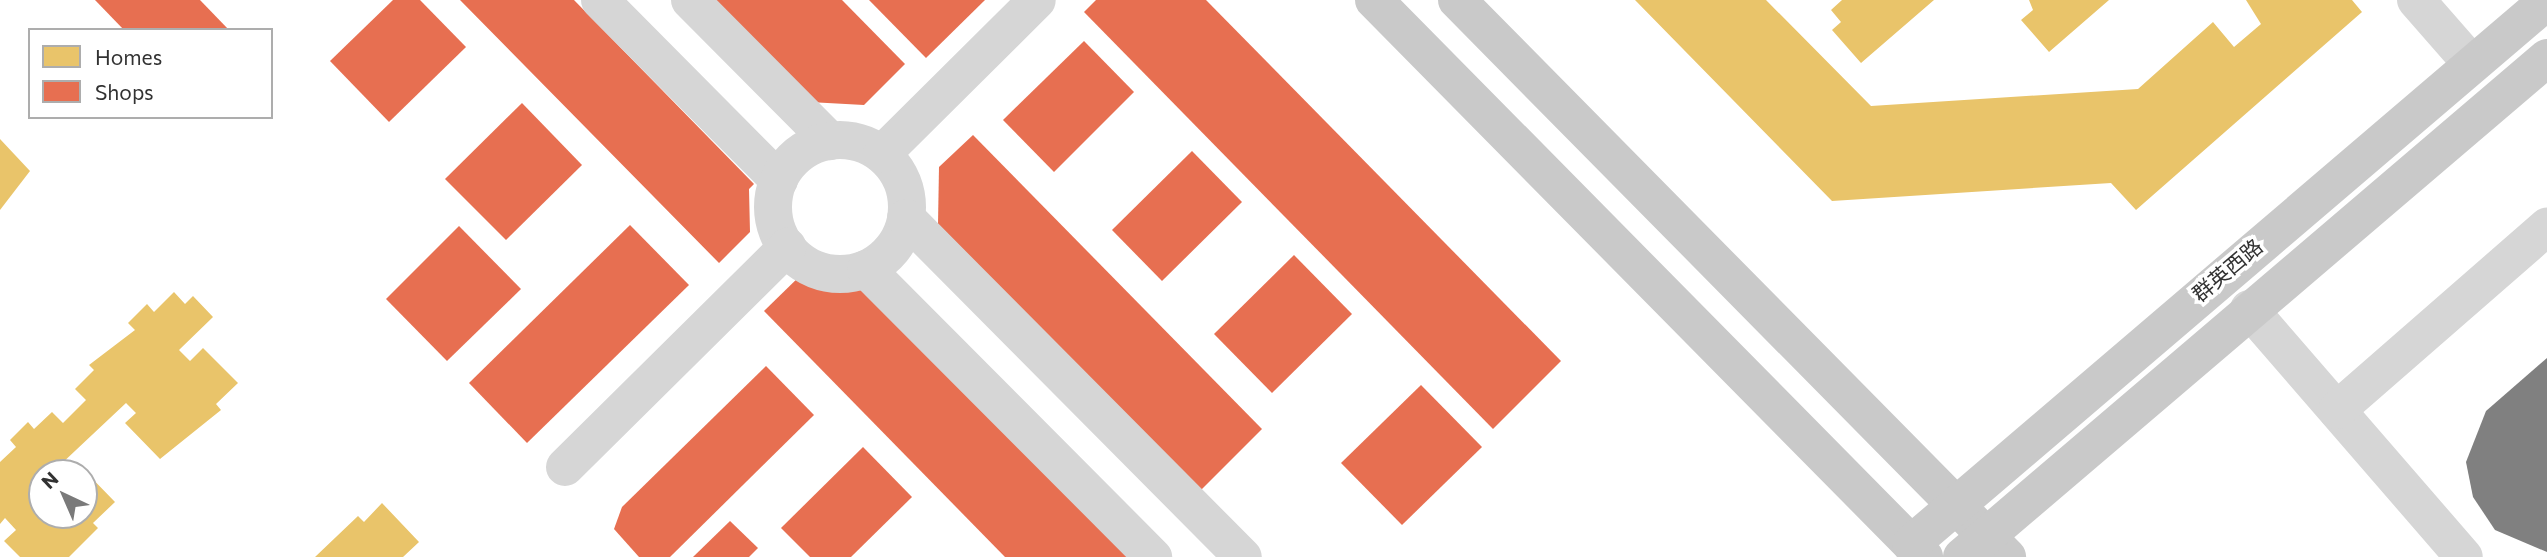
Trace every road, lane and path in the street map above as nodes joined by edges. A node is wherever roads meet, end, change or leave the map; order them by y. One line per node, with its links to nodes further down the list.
1 (600, 0): 12 (lane)
2 (690, 0): 10 (lane)
3 (1037, 0): 11 (lane)
4 (1374, 0): 22 (main road)
5 (1457, 0): 20 (main road)
6 (2416, 0): 9 (lane)
7 (2547, 1): 9 (main road, 群英西路)
8 (2547, 58): 17 (main road, 群英西路)
9 (2472, 64): 20 (main road, 群英西路)
10 (830, 141): 11 (lane); 12 (lane)
11 (882, 154): 13 (lane)
12 (779, 180): 15 (lane)
13 (906, 218): 16 (lane); 24 (lane)
14 (2547, 227): 18 (lane)
15 (787, 247): 16 (lane); 19 (lane)
16 (866, 269): 23 (lane)
17 (2249, 309): 18 (lane); 21 (main road, 群英西路)
18 (2337, 410): 25 (lane)
19 (565, 467)
20 (1955, 505): 21 (main road); 22 (main road, 群英西路)
21 (1985, 550)
22 (1910, 553)
23 (1153, 557)
24 (1243, 557)
25 (2464, 557)

